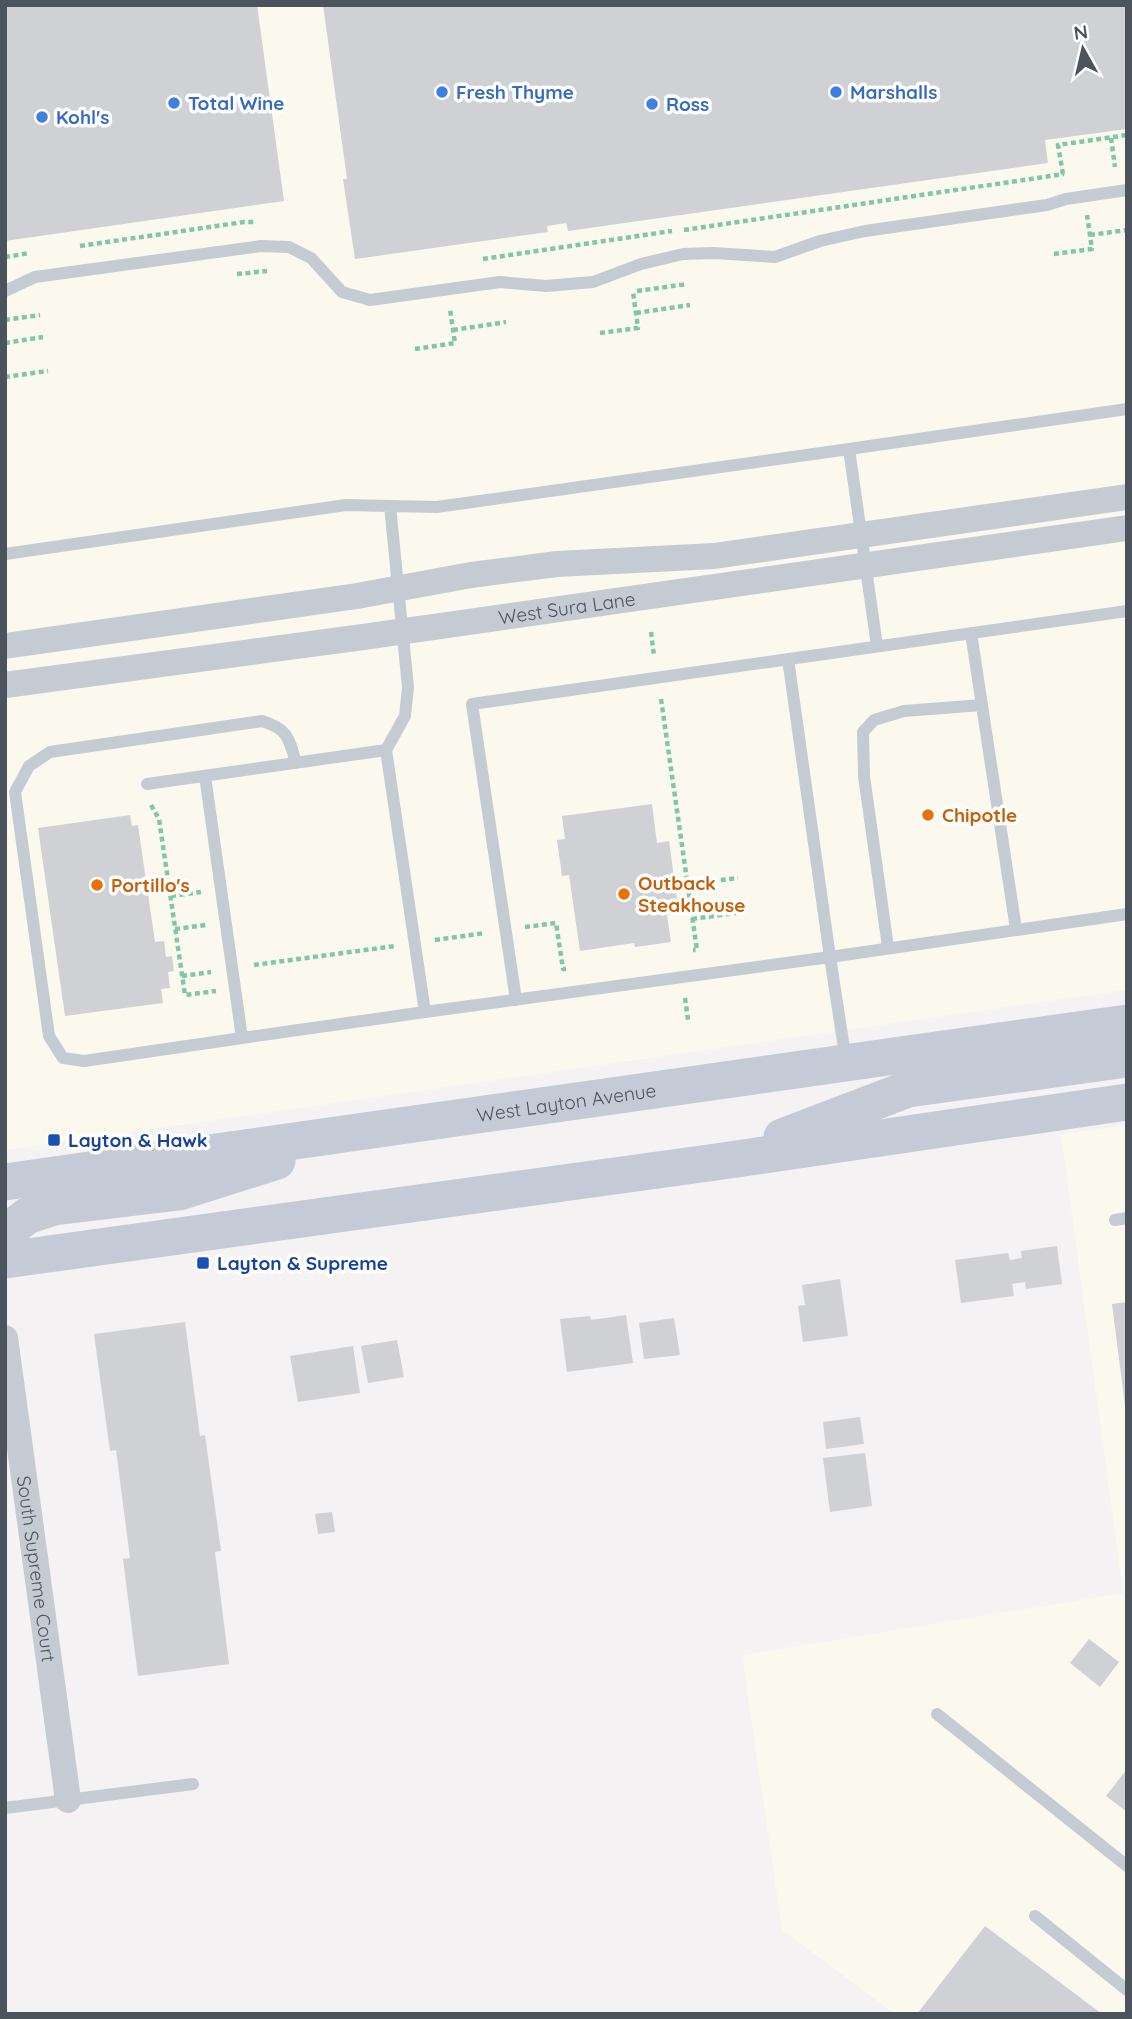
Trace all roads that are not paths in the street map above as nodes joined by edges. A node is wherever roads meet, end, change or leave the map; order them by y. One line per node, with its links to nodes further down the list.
1 (1127, 190): 2 (lane)
2 (5, 291)
3 (1127, 409): 4 (lane)
4 (849, 449): 6 (lane); 8 (lane)
5 (1127, 497): 8 (street, West Sura Lane)
6 (390, 506): 9 (lane); 11 (lane)
7 (1127, 528): 10 (street, West Sura Lane)
8 (860, 535): 10 (lane); 11 (street, West Sura Lane)
9 (5, 554)
10 (865, 564): 13 (street, West Sura Lane); 16 (lane)
11 (397, 588): 13 (lane); 15 (street, West Sura Lane)
12 (1127, 611): 14 (lane)
13 (402, 631): 18 (street, West Sura Lane); 20 (lane)
14 (971, 633): 16 (lane); 19 (lane)
15 (5, 646)
16 (877, 646): 17 (lane)
17 (788, 659): 27 (lane); 28 (lane)
18 (5, 685)
19 (982, 705): 25 (lane); 26 (lane)
20 (386, 750): 21 (lane); 29 (lane)
21 (296, 763): 22 (lane); 31 (lane)
22 (205, 776): 23 (lane); 31 (lane)
23 (147, 784)
24 (1127, 914): 25 (lane)
25 (1016, 929): 26 (lane)
26 (888, 947): 27 (lane)
27 (830, 957): 28 (lane); 33 (lane)
28 (516, 1000): 29 (lane)
29 (425, 1012): 31 (lane)
30 (1127, 1023): 33 (main road, West Layton Avenue)
31 (242, 1038)
32 (1127, 1059): 36 (main road)
33 (846, 1061): 35 (main road, West Layton Avenue)
34 (1127, 1102): 36 (main road)
35 (378, 1129): 37 (main road, West Layton Avenue); 38 (main road)
36 (716, 1162): 39 (main road)
37 (5, 1182)
38 (5, 1238)
39 (5, 1260)
40 (5, 1338): 43 (street, South Supreme Court)
41 (937, 1714): 45 (lane)
42 (193, 1784): 43 (lane)
43 (68, 1800): 44 (lane)
44 (5, 1808)
45 (1127, 1866)
46 (1035, 1916): 47 (lane)
47 (1127, 1990)

